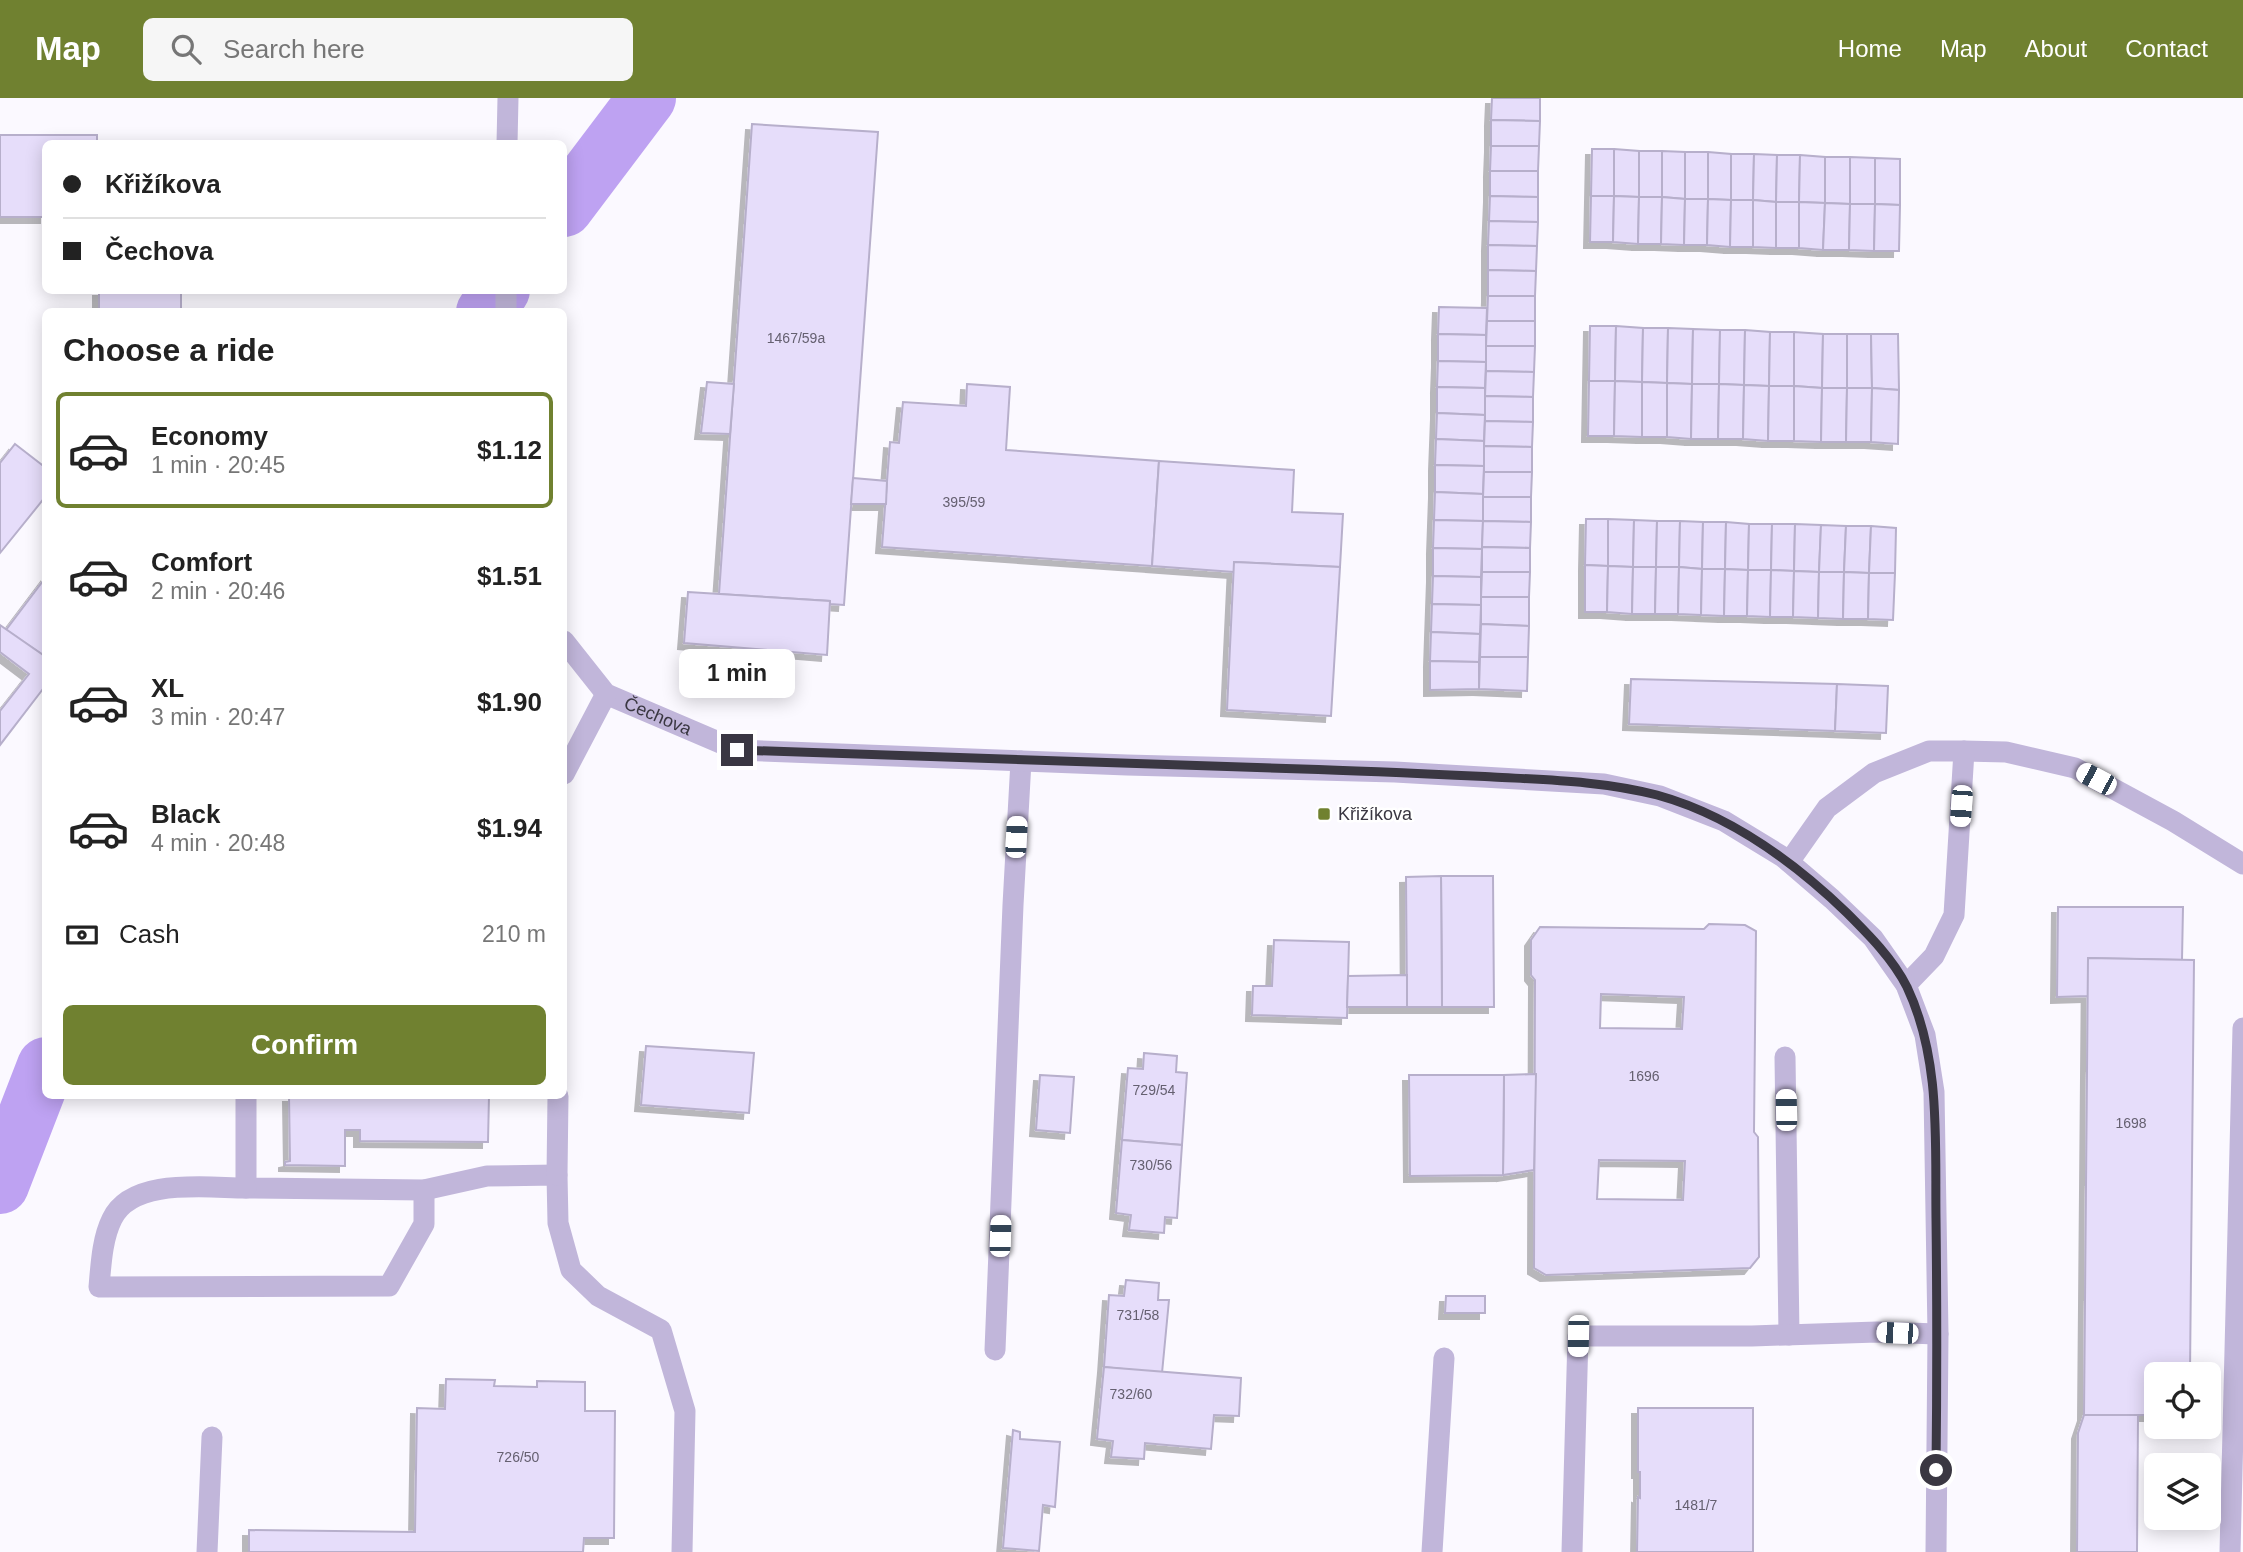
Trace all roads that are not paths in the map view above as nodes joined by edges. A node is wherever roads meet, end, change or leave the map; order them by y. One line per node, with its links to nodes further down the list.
1 (508, 98): 2 (street)
2 (507, 140)
3 (567, 645): 4 (street, Čechova)
4 (606, 694): 6 (street, Čechova); 7 (street, Čechova)
5 (1964, 751): 8 (street); 9 (street); 10 (street)
6 (1021, 761): 8 (street, Čechova); 20 (street)
7 (567, 768)
8 (1789, 862): 10 (street)
9 (2243, 864)
10 (1906, 985): 18 (street)
11 (2243, 1028): 23 (street)
12 (1785, 1057): 19 (street)
13 (246, 1099): 16 (street)
14 (558, 1099): 15 (street)
15 (557, 1175): 17 (street); 25 (street)
16 (246, 1188): 17 (street); 17 (street)
17 (424, 1190)
18 (1938, 1334): 19 (street); 28 (street)
19 (1788, 1335): 27 (street)
20 (995, 1350)
21 (1444, 1358): 26 (street)
22 (212, 1437): 24 (street)
23 (2235, 1541)
24 (207, 1552)
25 (682, 1552)
26 (1432, 1552)
27 (1572, 1552)
28 (1936, 1552)

